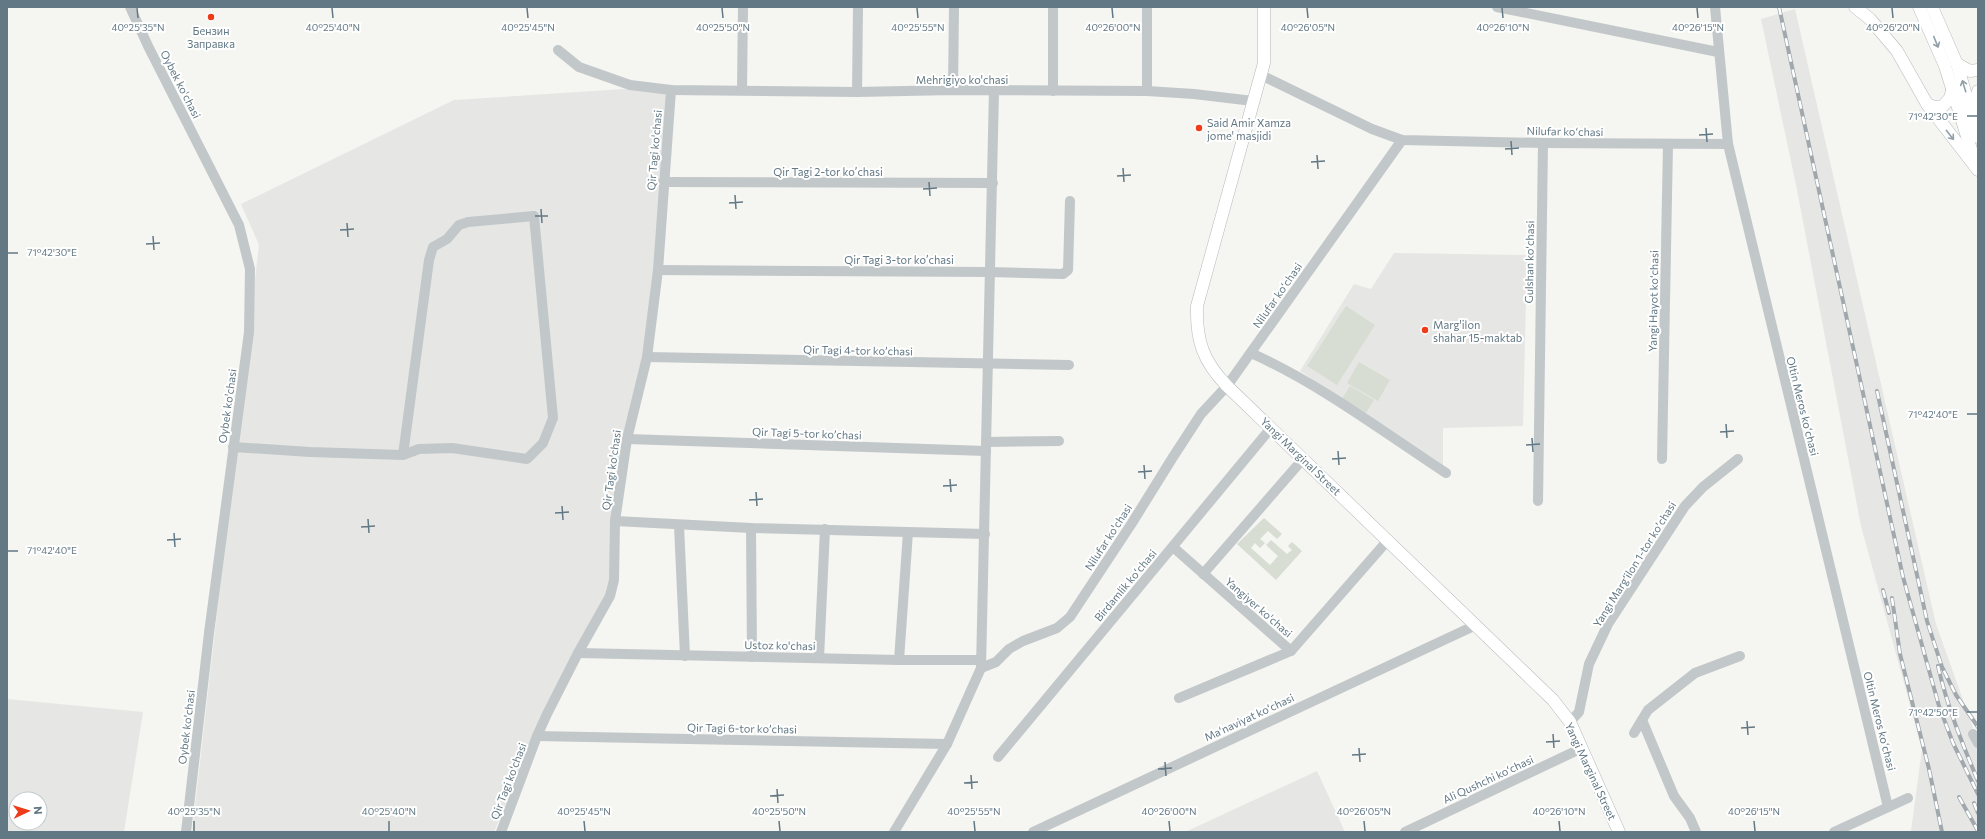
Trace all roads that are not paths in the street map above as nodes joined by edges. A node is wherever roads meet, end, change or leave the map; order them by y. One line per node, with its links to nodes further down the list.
1 (130, 7): 50 (street, Oybek ko'chasi)
2 (743, 7): 20 (street)
3 (858, 7): 26 (street)
4 (954, 7): 21 (street)
5 (1053, 7): 24 (street)
6 (1147, 7): 25 (street)
7 (1264, 7): 17 (main road, Yangi Marginal Street)
8 (1497, 7): 14 (street)
9 (1715, 7): 14 (street, Oltin Meros koʻchasi)
10 (1855, 7): 28 (main road)
11 (1919, 7): 18 (main road, one-way to 18)
12 (1932, 7): 15 (main road)
13 (558, 50): 19 (street, Mehrigiyo ko'chasi)
14 (1718, 52): 34 (street, Oltin Meros koʻchasi)
15 (1957, 64): 16 (main road); 29 (main road, one-way to 15)
16 (1978, 70)
17 (1261, 75): 27 (main road, Yangi Marginal Street); 31 (street, Nilufar koʻchasi)
18 (1953, 88): 28 (main road); 35 (main road)
19 (671, 90): 20 (street, Mehrigiyo ko'chasi); 36 (street, Qir Tagi ko'chasi)
20 (742, 90): 26 (street, Mehrigiyo ko'chasi)
21 (954, 90): 22 (street, Mehrigiyo ko'chasi); 26 (street, Mehrigiyo ko'chasi)
22 (994, 90): 24 (street, Mehrigiyo ko'chasi); 37 (street)
23 (1978, 90): 29 (main road)
24 (1053, 91): 25 (street, Mehrigiyo ko'chasi)
25 (1147, 91): 27 (street, Mehrigiyo ko'chasi)
26 (857, 92)
27 (1253, 101): 45 (main road, Yangi Marginal Street)
28 (1927, 104): 35 (main road, one-way to 35)
29 (1972, 113): 30 (main road)
30 (1978, 137)
31 (1402, 140): 32 (street, Nilufar koʻchasi); 41 (street, Nilufar koʻchasi)
32 (1543, 143): 33 (street, Nilufar koʻchasi); 56 (street, Gulshan koʻchasi)
33 (1668, 144): 34 (street, Nilufar koʻchasi); 53 (street, Yangi Hayot koʻchasi)
34 (1728, 144): 86 (street, Oltin Meros koʻchasi)
35 (1978, 171)
36 (663, 182): 37 (street, Qir Tagi 2-tor koʼchasi); 39 (street, Qir Tagi ko'chasi)
37 (993, 183): 40 (street)
38 (1070, 200): 40 (street, Qir Tagi 3-tor koʼchasi)
39 (658, 270): 40 (street, Qir Tagi 3-tor koʼchasi); 42 (street, Qir Tagi ko'chasi)
40 (989, 272): 43 (street)
41 (1251, 353): 45 (street, Nilufar koʻchasi); 55 (street)
42 (647, 357): 43 (street, Qir Tagi 4-tor koʼchasi); 47 (street, Qir Tagi ko'chasi)
43 (987, 364): 44 (street, Qir Tagi 4-tor koʼchasi); 49 (street)
44 (1069, 365)
45 (1227, 386): 46 (main road, Yangi Marginal Street); 74 (street, Nilufar ko'chasi)
46 (1272, 428): 52 (main road, Yangi Marginal Street); 64 (street, Birdamlik koʻchasi)
47 (627, 439): 49 (street, Qir Tagi 5-tor koʼchasi); 57 (street, Qir Tagi ko'chasi)
48 (1059, 441): 49 (street, Qir Tagi 5-tor koʼchasi)
49 (986, 446): 62 (street)
50 (233, 447): 51 (street); 87 (street, Oybek ko'chasi)
51 (403, 455): 51 (street)
52 (1303, 459): 63 (main road, Yangi Marginal Street); 65 (street)
53 (1662, 459)
54 (1738, 459): 77 (street, Yangi Margʻilon 1-tor koʼchasi)
55 (1446, 473)
56 (1538, 501)
57 (615, 522): 58 (street); 68 (street, Qir Tagi ko'chasi)
58 (679, 526): 59 (street); 69 (street)
59 (751, 528): 60 (street); 71 (street)
60 (825, 529): 61 (street); 72 (street)
61 (908, 532): 62 (street); 73 (street)
62 (985, 534): 74 (street)
63 (1388, 540): 66 (main road, Yangi Marginal Street); 67 (street, Yangiyer ko'chasi)
64 (1173, 547): 65 (street, Yangiyer ko'chasi); 84 (street, Birdamlik koʻchasi)
65 (1203, 574): 67 (street, Yangiyer ko'chasi)
66 (1476, 625): 77 (main road, Yangi Marginal Street); 90 (street, Maʻnaviyat koʻchasi)
67 (1291, 651): 75 (street)
68 (578, 653): 69 (street, Ustoz ko'chasi); 80 (street, Qir Tagi ko'chasi)
69 (685, 656): 71 (street, Ustoz ko'chasi)
70 (1740, 656): 76 (street)
71 (752, 657): 72 (street, Ustoz ko'chasi)
72 (820, 658): 73 (street, Ustoz ko'chasi)
73 (899, 660): 74 (street, Ustoz ko'chasi)
74 (981, 664): 82 (street)
75 (1179, 698)
76 (1642, 720): 78 (street); 93 (street)
77 (1570, 722): 83 (main road, Yangi Marginal Street)
78 (1634, 733)
79 (1972, 734): 81 (street)
80 (537, 736): 82 (street, Qir Tagi 6-tor koʼchasi); 88 (street, Qir Tagi ko'chasi)
81 (1978, 743)
82 (947, 744): 89 (street)
83 (1582, 748): 91 (street, Ali Qushchi koʻchasi); 92 (main road, Yangi Marginal Street)
84 (998, 757)
85 (1908, 798): 86 (street)
86 (1888, 807): 94 (street)
87 (186, 832)
88 (501, 832)
89 (894, 832)
90 (1033, 832)
91 (1405, 832)
92 (1619, 832)
93 (1696, 832)
94 (1834, 832)

